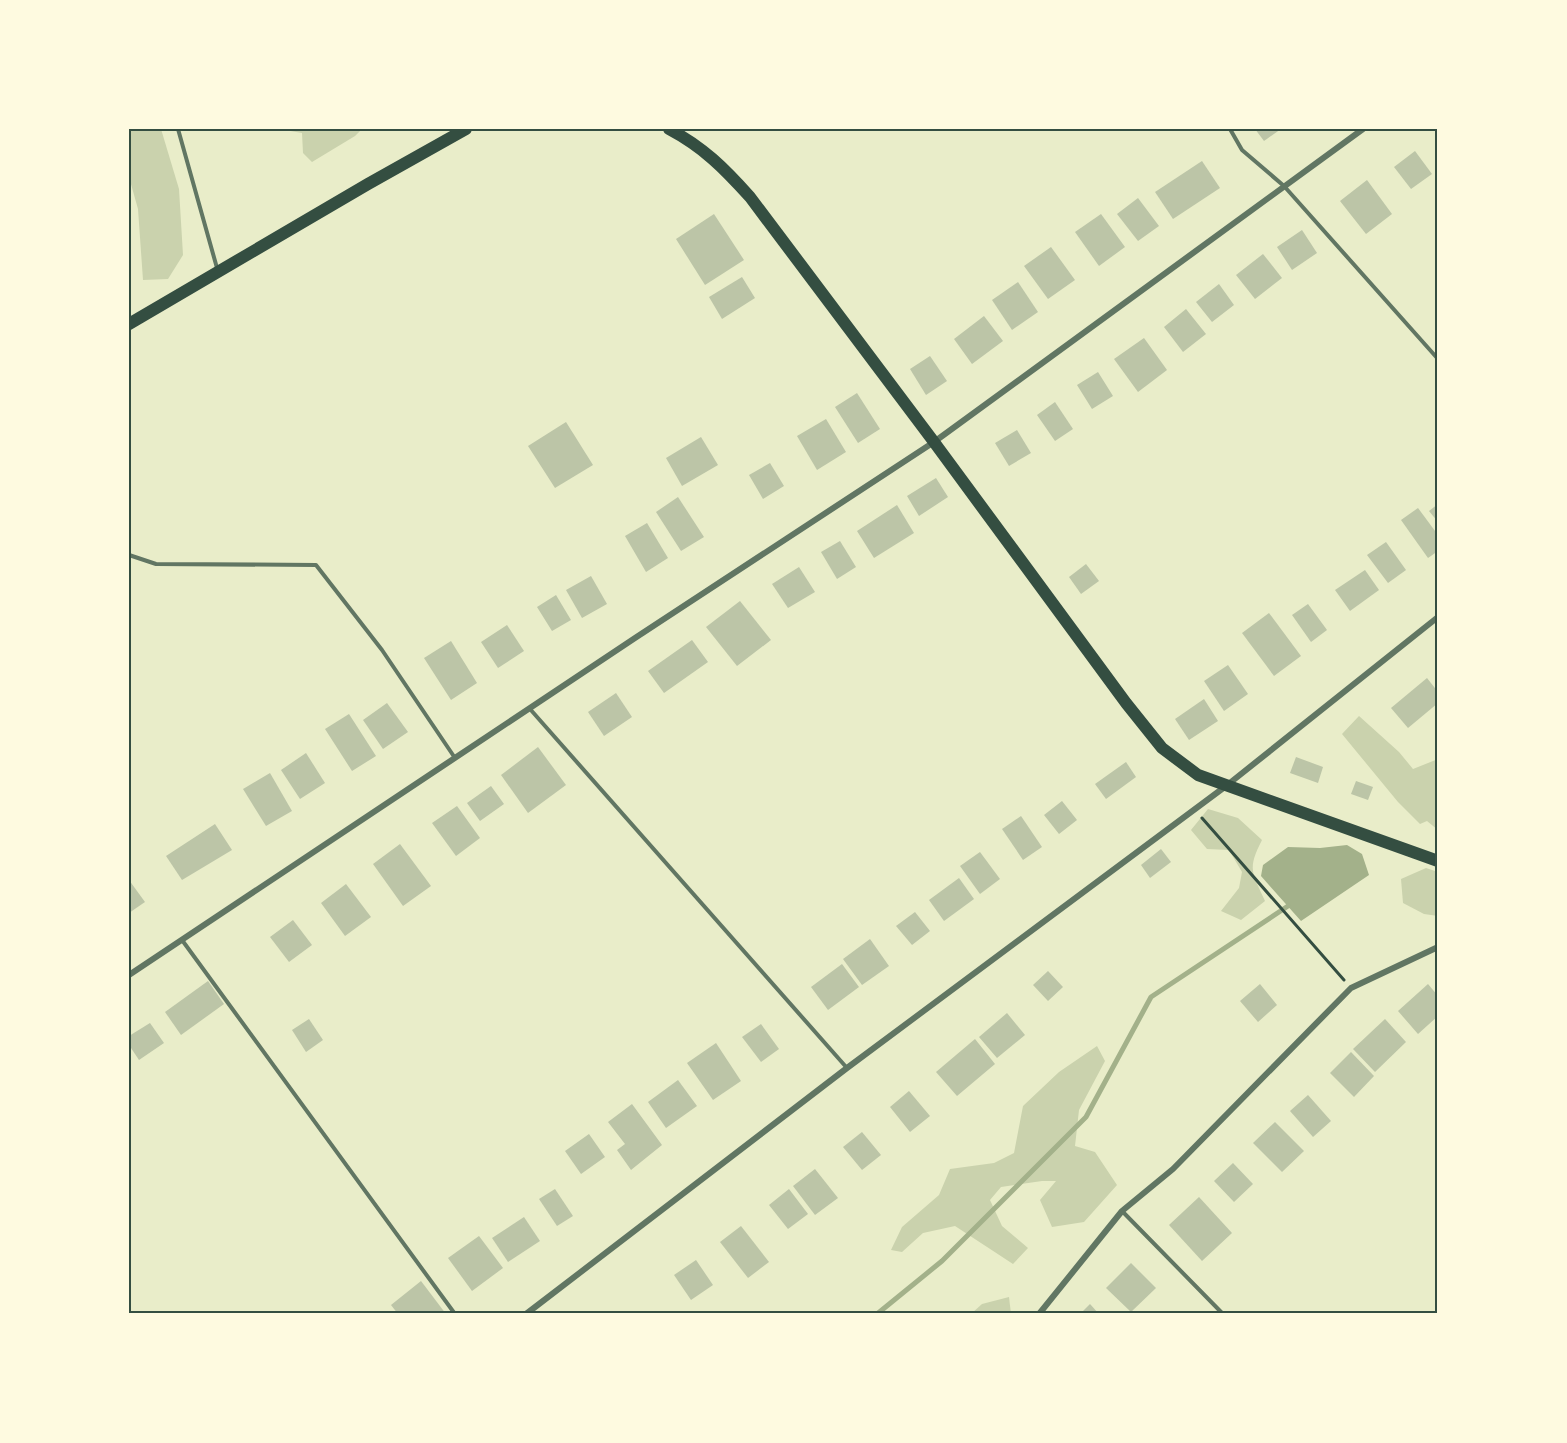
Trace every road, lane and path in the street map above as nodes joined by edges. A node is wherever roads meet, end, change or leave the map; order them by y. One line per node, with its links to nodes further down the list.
1 (178, 129): 7 (lane)
2 (466, 129): 7 (main road)
3 (669, 129): 10 (main road)
4 (1230, 129): 6 (lane)
5 (1363, 129): 6 (street)
6 (1284, 186): 9 (lane); 10 (street)
7 (218, 272): 8 (main road)
8 (129, 324)
9 (1438, 359)
10 (934, 442): 13 (street); 15 (main road)
11 (129, 555): 14 (lane)
12 (1438, 617): 15 (street)
13 (530, 708): 14 (street); 22 (lane)
14 (455, 758): 18 (street)
15 (1226, 786): 16 (street); 17 (main road)
16 (1195, 809): 21 (path); 22 (street)
17 (1438, 861)
18 (182, 940): 20 (street); 24 (lane)
19 (1438, 947): 21 (street)
20 (129, 975)
21 (1351, 988): 23 (street)
22 (847, 1068): 25 (street)
23 (1122, 1211): 26 (street); 27 (lane)
24 (455, 1314)
25 (526, 1314)
26 (1039, 1314)
27 (1223, 1314)

